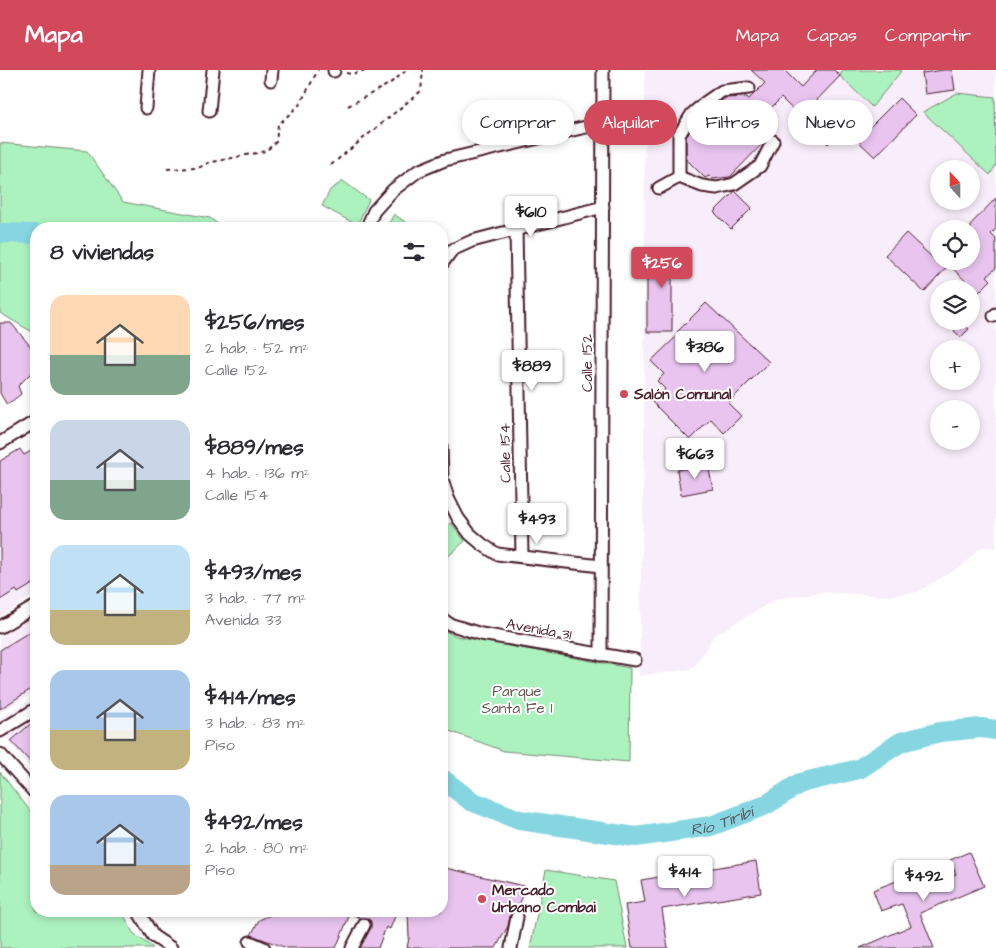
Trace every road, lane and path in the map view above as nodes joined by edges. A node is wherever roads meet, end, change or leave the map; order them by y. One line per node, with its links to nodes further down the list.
1 (150, 70): 12 (street)
2 (213, 70): 13 (street)
3 (318, 70): 18 (path)
4 (366, 70): 8 (path)
5 (408, 70): 11 (path)
6 (423, 70): 17 (path)
7 (602, 70): 10 (street, Calle 152)
8 (346, 73)
9 (749, 88): 19 (street)
10 (603, 100)
11 (348, 106)
12 (146, 108)
13 (209, 111)
14 (584, 127): 22 (street)
15 (603, 145): 21 (street, Calle 152)
16 (771, 145): 19 (street)
17 (331, 165)
18 (167, 169)
19 (679, 177): 20 (street)
20 (659, 188)
21 (602, 207): 23 (street); 29 (street, Calle 152)
22 (369, 222)
23 (516, 228): 24 (street); 28 (street, Calle 154)
24 (448, 255)
25 (30, 424): 26 (street)
26 (2, 437)
27 (448, 498): 28 (street)
28 (522, 556): 29 (street)
29 (600, 566): 33 (street, Calle 152)
30 (30, 610): 32 (street)
31 (448, 623): 33 (street, Avenida 31)
32 (0, 627)
33 (601, 655): 34 (street, Avenida 31)
34 (635, 660)
35 (30, 713): 36 (street)
36 (0, 731)
37 (0, 754): 38 (street)
38 (30, 789)
39 (142, 917): 43 (street)
40 (518, 917): 46 (street)
41 (364, 925): 45 (street)
42 (250, 942): 44 (street)
43 (171, 948)
44 (264, 948)
45 (352, 948)
46 (511, 948)

